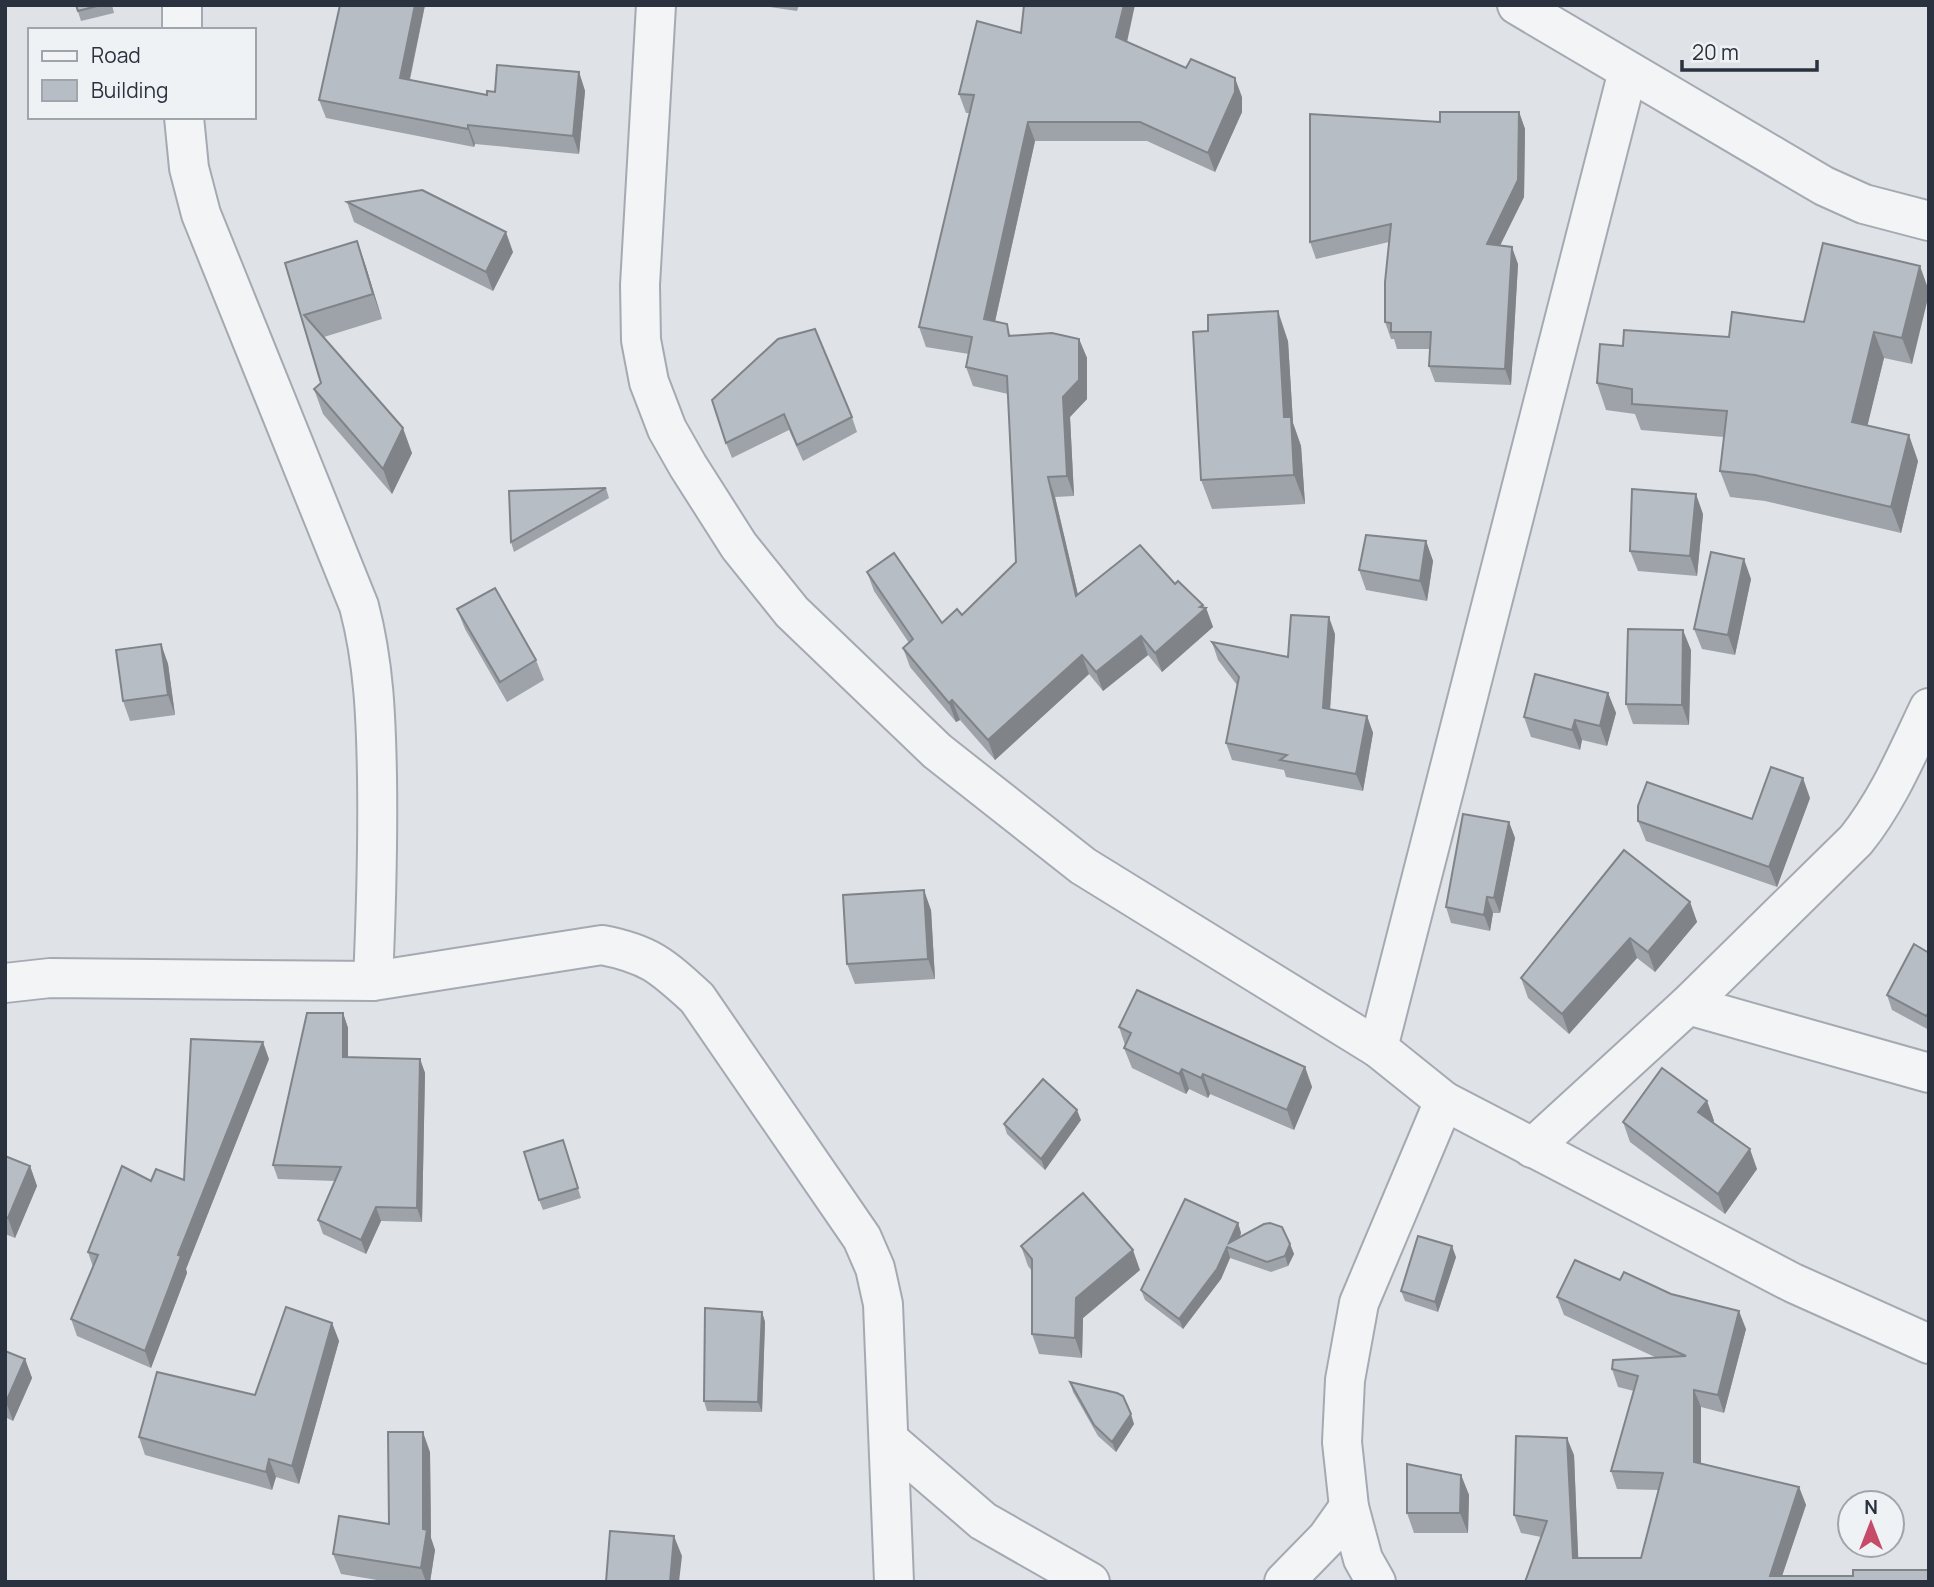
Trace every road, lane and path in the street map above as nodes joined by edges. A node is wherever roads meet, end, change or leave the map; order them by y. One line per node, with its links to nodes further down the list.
1 (182, 5): 4 (street)
2 (656, 5): 12 (street)
3 (1517, 5): 5 (street)
4 (182, 28)
5 (1628, 71): 7 (street); 12 (street)
6 (184, 119): 9 (street)
7 (1929, 221)
8 (1929, 708): 11 (street)
9 (373, 981): 10 (street); 17 (street)
10 (5, 983)
11 (1688, 1005): 13 (street); 15 (street)
12 (1378, 1048): 14 (street)
13 (1929, 1073)
14 (1444, 1101): 15 (street); 18 (street)
15 (1532, 1148): 16 (street)
16 (1929, 1344)
17 (889, 1440): 19 (street); 20 (street)
18 (1349, 1507): 21 (street); 22 (street)
19 (894, 1582)
20 (1090, 1582)
21 (1284, 1582)
22 (1376, 1582)

